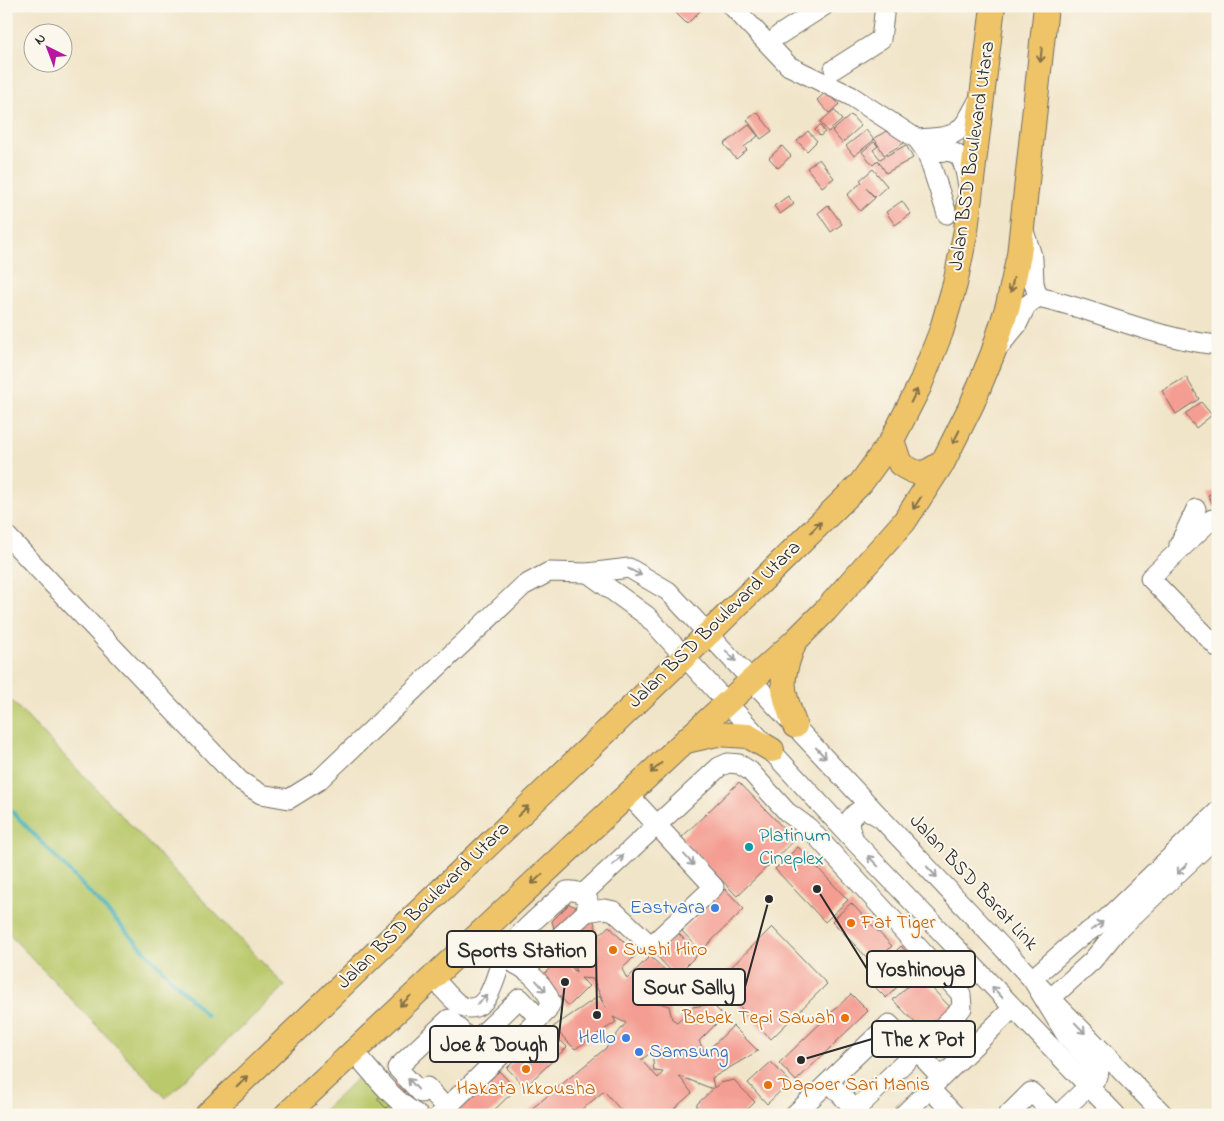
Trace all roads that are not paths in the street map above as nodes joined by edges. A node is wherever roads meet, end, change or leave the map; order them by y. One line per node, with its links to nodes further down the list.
1 (732, 6): 9 (street)
2 (824, 6): 6 (street)
3 (884, 6): 7 (street)
4 (994, 6): 8 (main road, Jalan BSD Boulevard Utara)
5 (1046, 6): 12 (main road, one-way to 12)
6 (779, 35)
7 (834, 69)
8 (984, 89): 9 (street); 10 (main road, Jalan BSD Boulevard Utara)
9 (922, 146): 10 (street); 11 (street)
10 (970, 200): 16 (main road, Jalan BSD Boulevard Utara, one-way to 10)
11 (946, 214)
12 (1022, 225): 13 (street); 15 (main road, one-way to 15)
13 (1038, 297): 14 (street); 15 (street)
14 (1218, 345)
15 (993, 353): 17 (main road, one-way to 17)
16 (892, 440): 17 (main road); 23 (main road, Jalan BSD Boulevard Utara, one-way to 16)
17 (943, 462): 24 (main road, one-way to 24)
18 (1196, 509): 21 (street)
19 (1212, 519): 21 (street)
20 (6, 535): 22 (street, Jalan BSD Barat Link)
21 (1174, 555): 25 (street)
22 (588, 573): 23 (street, Jalan BSD Barat Link, one-way to 23); 26 (street)
23 (709, 633): 26 (main road, Jalan BSD Boulevard Utara); 27 (street, Jalan BSD Barat Link, one-way to 27)
24 (795, 641): 27 (main road); 29 (main road)
25 (1218, 648)
26 (685, 656): 28 (street); 59 (main road, Jalan BSD Boulevard Utara, one-way to 26)
27 (752, 679): 28 (main road); 29 (street, Jalan BSD Barat Link)
28 (728, 701): 30 (main road); 31 (street)
29 (795, 726): 36 (street, Jalan BSD Barat Link, one-way to 36)
30 (684, 742): 31 (main road); 33 (main road, one-way to 33)
31 (772, 750): 32 (street)
32 (810, 792): 35 (street); 39 (street)
33 (628, 794): 37 (street); 47 (main road, one-way to 47)
34 (1218, 811): 42 (street, one-way to 34)
35 (787, 812): 37 (street); 43 (street)
36 (883, 820): 39 (street); 48 (street, Jalan BSD Barat Link, one-way to 48)
37 (656, 824): 40 (street, one-way to 37); 40 (street, one-way to 40)
38 (1218, 835): 45 (street, one-way to 45)
39 (857, 844): 41 (street, one-way to 39)
40 (584, 903): 44 (street); 46 (street)
41 (941, 932): 43 (street); 50 (street, one-way to 41)
42 (1075, 941): 45 (street); 48 (street)
43 (921, 950): 53 (street)
44 (503, 958): 46 (street); 47 (street, one-way to 44)
45 (1092, 961): 49 (street)
46 (525, 969): 51 (street, one-way to 51)
47 (432, 976): 52 (main road, one-way to 52)
48 (1032, 979): 49 (street, Jalan BSD Barat Link); 56 (street)
49 (1051, 998): 68 (street, Jalan BSD Barat Link, one-way to 68)
50 (1013, 1008): 55 (street); 56 (street)
51 (539, 1018): 57 (street); 57 (street, one-way to 51)
52 (352, 1050): 60 (main road); 61 (street)
53 (921, 1056): 54 (street); 55 (street); 58 (street)
54 (828, 1082): 58 (street); 62 (street)
55 (936, 1083): 63 (street); 64 (street)
56 (1088, 1086): 66 (street); 67 (street)
57 (443, 1111)
58 (856, 1113)
59 (207, 1115)
60 (286, 1115)
61 (418, 1115)
62 (794, 1115)
63 (903, 1115)
64 (955, 1115)
65 (1008, 1115): 66 (street)
66 (1056, 1115)
67 (1116, 1115)
68 (1164, 1115)

